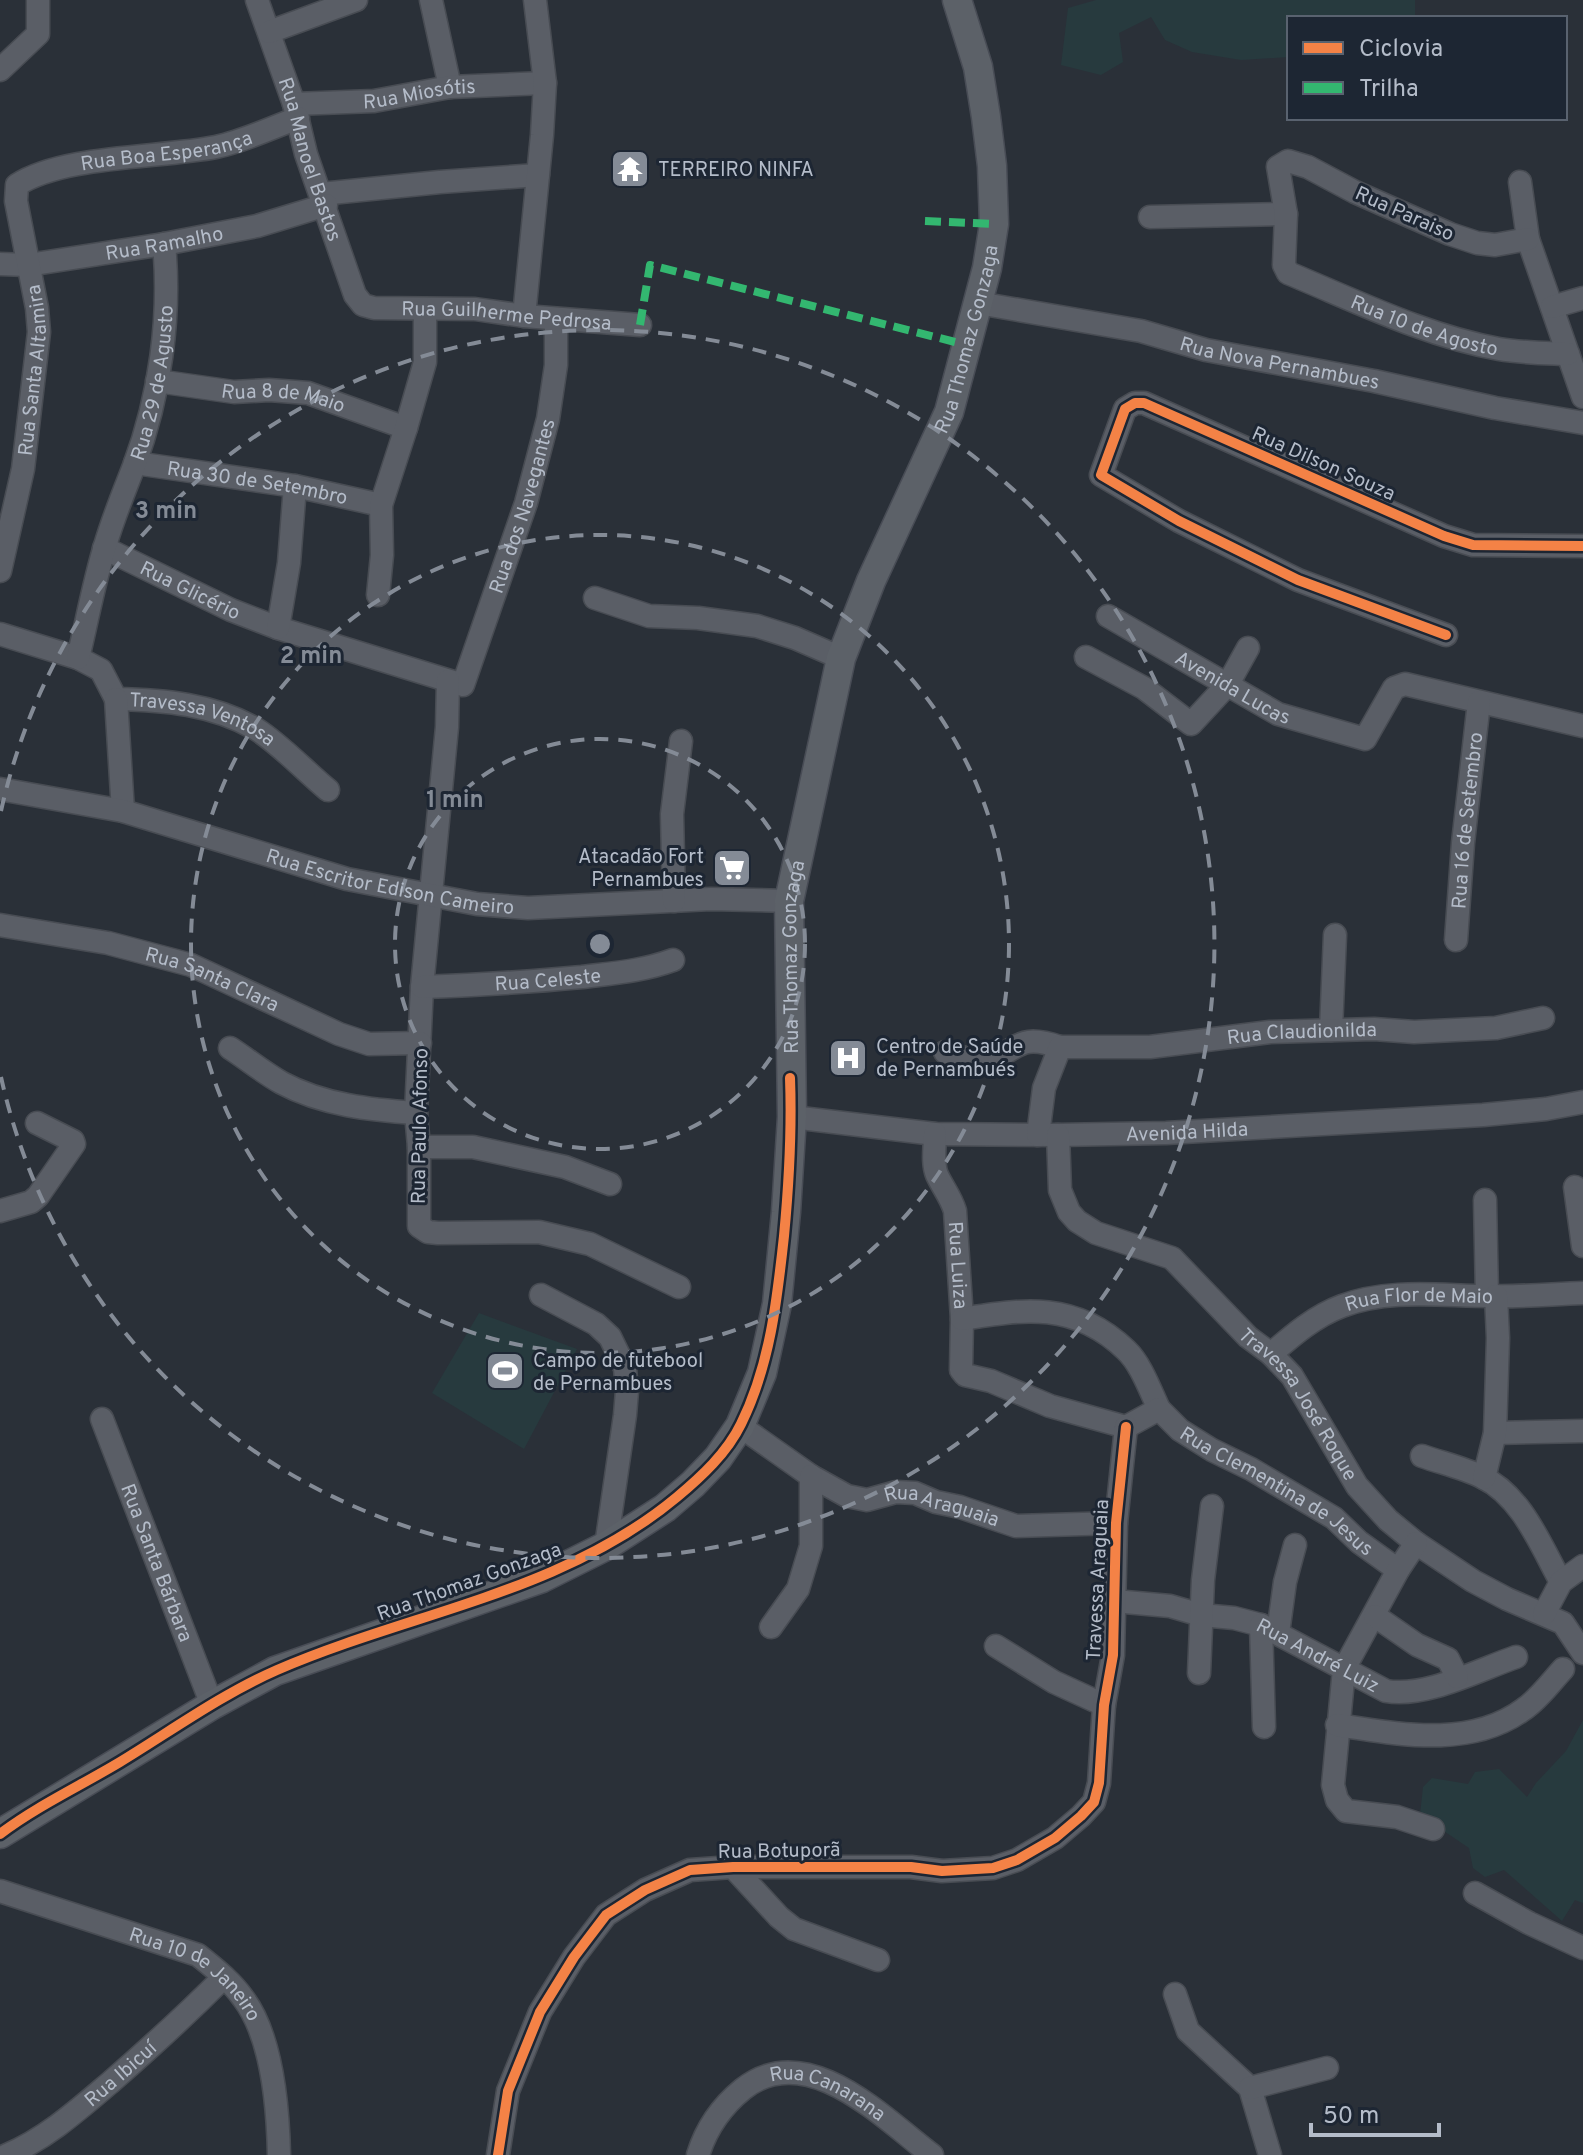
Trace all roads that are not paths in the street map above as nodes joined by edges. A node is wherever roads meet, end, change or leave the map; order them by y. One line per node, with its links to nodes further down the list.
1 (38, 0): 8 (street)
2 (257, 0): 7 (street, Rua Manoel Bastos)
3 (356, 0): 7 (street)
4 (431, 0): 10 (street)
5 (535, 0): 9 (street)
6 (957, 0): 23 (main road, Rua Thomaz Gonzaga)
7 (269, 32): 11 (street, Rua Manoel Bastos)
8 (0, 70)
9 (545, 83): 10 (street, Rua Miosótis); 12 (street)
10 (450, 87): 11 (street, Rua Miosótis)
11 (296, 111): 13 (street, Rua Boa Esperança); 15 (street, Rua Manoel Bastos)
12 (538, 175): 15 (street, Rua Ramalho); 27 (street)
13 (32, 177): 21 (street, Rua Santa Altamira)
14 (1520, 182): 18 (street)
15 (323, 200): 19 (street, Rua Ramalho); 25 (street, Rua Manoel Bastos)
16 (1286, 214): 17 (street); 18 (street, Rua Paraiso); 30 (street, Rua 10 de Agosto)
17 (1150, 217)
18 (1528, 239): 24 (street)
19 (164, 244): 21 (street, Rua Ramalho); 31 (street, Rua 29 de Agusto)
20 (0, 264): 21 (street, Rua Ramalho)
21 (28, 265): 40 (street, Rua Santa Altamira)
22 (1583, 298): 24 (street)
23 (978, 303): 33 (street, Rua Nova Pernambues); 50 (main road, Rua Thomaz Gonzaga)
24 (1552, 307): 30 (street)
25 (374, 308): 26 (street, Rua Guilherme Pedrosa)
26 (425, 309): 27 (street, Rua Guilherme Pedrosa); 34 (street)
27 (524, 316): 28 (street, Rua Guilherme Pedrosa)
28 (556, 319): 29 (street, Rua Guilherme Pedrosa); 51 (street, Rua dos Navegantes)
29 (640, 325)
30 (1568, 354): 32 (street)
31 (157, 381): 34 (street, Rua 8 de Maio); 35 (street, Rua 29 de Agusto)
32 (1583, 397)
33 (1583, 423)
34 (406, 428): 37 (street)
35 (135, 463): 36 (street, Rua 30 de Setembro); 39 (street, Rua 29 de Agusto)
36 (295, 486): 37 (street, Rua 30 de Setembro); 44 (street)
37 (381, 505): 41 (street)
38 (1583, 546): 46 (street, Rua Dilson Souza)
39 (104, 548): 44 (street, Rua Glicério); 49 (street, Rua 29 de Agusto)
40 (0, 571)
41 (378, 595)
42 (595, 598): 50 (street)
43 (1108, 616): 52 (street, Avenida Lucas)
44 (278, 628): 51 (street, Rua Glicério)
45 (0, 634): 49 (street)
46 (1446, 635)
47 (1248, 648): 52 (street)
48 (1086, 657): 52 (street)
49 (78, 658): 53 (street, Travessa Ventosa)
50 (841, 658): 62 (main road, Rua Thomaz Gonzaga)
51 (456, 683): 60 (street, Rua dos Navegantes)
52 (1228, 684): 54 (street, Avenida Lucas)
53 (116, 699): 58 (street, Travessa Ventosa); 59 (street)
54 (1479, 702): 55 (street); 65 (street, Rua 16 de Setembro)
55 (1583, 726)
56 (681, 741): 61 (street)
57 (0, 789): 59 (street, Rua Escritor Edison Cameiro)
58 (328, 790)
59 (123, 811): 60 (street, Rua Escritor Edison Cameiro)
60 (431, 897): 61 (street, Rua Escritor Edison Cameiro); 67 (street, Rua Paulo Afonso)
61 (674, 901): 62 (street, Rua Escritor Edison Cameiro)
62 (789, 901): 76 (main road, Rua Thomaz Gonzaga)
63 (0, 925): 70 (street, Rua Santa Clara)
64 (1335, 935): 69 (street)
65 (1456, 940)
66 (673, 960): 67 (street, Rua Celeste)
67 (422, 987): 70 (street, Rua Paulo Afonso)
68 (1543, 1018): 69 (street, Rua Claudionilda)
69 (1331, 1030): 71 (street, Rua Claudionilda)
70 (420, 1043): 75 (street, Rua Paulo Afonso)
71 (1060, 1047): 73 (street, Rua Claudionilda); 79 (street)
72 (230, 1048): 75 (street)
73 (945, 1052)
74 (1583, 1102): 79 (street, Avenida Hilda)
75 (416, 1113): 80 (street, Rua Paulo Afonso)
76 (792, 1117): 78 (street, Avenida Hilda); 94 (main road, Rua Thomaz Gonzaga)
77 (37, 1123): 84 (street)
78 (935, 1134): 79 (street, Avenida Hilda); 90 (street, Rua Luiza)
79 (1048, 1135): 91 (street, Travessa José Roque)
80 (419, 1147): 81 (street); 86 (street, Rua Paulo Afonso)
81 (610, 1184)
82 (1575, 1187): 85 (street)
83 (1485, 1200): 89 (street)
84 (0, 1211)
85 (1583, 1246)
86 (679, 1287)
87 (1583, 1293): 89 (street, Rua Flor de Maio)
88 (541, 1295): 105 (street)
89 (1492, 1296): 91 (street, Rua Flor de Maio); 97 (street)
90 (962, 1319): 92 (street, Rua Clementina de Jesus); 95 (street, Rua Luiza)
91 (1271, 1354): 103 (street, Travessa José Roque)
92 (1159, 1409): 95 (street); 107 (street, Rua Clementina de Jesus)
93 (102, 1419): 122 (street, Rua Santa Bárbara)
94 (740, 1426): 99 (street, Rua Araguaia); 105 (main road, Rua Thomaz Gonzaga)
95 (1126, 1427): 102 (street, Travessa Araguaia)
96 (1583, 1431): 97 (street)
97 (1495, 1433): 100 (street)
98 (1422, 1456): 100 (street)
99 (811, 1476): 102 (street, Rua Araguaia); 113 (street)
100 (1484, 1478): 108 (street)
101 (1212, 1506): 110 (street)
102 (1116, 1523): 109 (street, Travessa Araguaia)
103 (1416, 1543): 107 (street); 112 (street, Travessa José Roque)
104 (1295, 1545): 114 (street)
105 (606, 1546): 122 (main road, Rua Thomaz Gonzaga)
106 (1583, 1566): 108 (street)
107 (1398, 1570): 111 (street)
108 (1561, 1582): 112 (street)
109 (1114, 1601): 110 (street, Rua André Luiz); 123 (street, Travessa Araguaia)
110 (1201, 1615): 114 (street, Rua André Luiz); 120 (street)
111 (1375, 1616): 118 (street); 121 (street)
112 (1564, 1619): 116 (street)
113 (771, 1627)
114 (1269, 1629): 118 (street, Rua André Luiz); 125 (street)
115 (996, 1646): 123 (street)
116 (1583, 1653)
117 (1516, 1657): 121 (street, Rua André Luiz)
118 (1344, 1669): 121 (street, Rua André Luiz); 124 (street)
119 (1563, 1669): 124 (street)
120 (1199, 1673)
121 (1457, 1677)
122 (212, 1705): 128 (main road, Rua Thomaz Gonzaga)
123 (1104, 1705): 126 (street, Travessa Araguaia)
124 (1337, 1725): 127 (street)
125 (1264, 1727)
126 (1099, 1783): 129 (street, Rua Botuporã)
127 (1433, 1829)
128 (0, 1834)
129 (733, 1867): 133 (street); 140 (street, Rua Botuporã)
130 (0, 1891): 134 (street, Rua 10 de Janeiro)
131 (1475, 1893): 132 (street)
132 (1583, 1948)
133 (878, 1960)
134 (224, 1977): 138 (street, Rua Ibicuí); 139 (street, Rua 10 de Janeiro)
135 (1175, 1994): 137 (street)
136 (1327, 2068): 137 (street)
137 (1250, 2088): 143 (street)
138 (7, 2155)
139 (279, 2155)
140 (498, 2155)
141 (698, 2155): 142 (street, Rua Canarana)
142 (932, 2155)
143 (1270, 2155)

